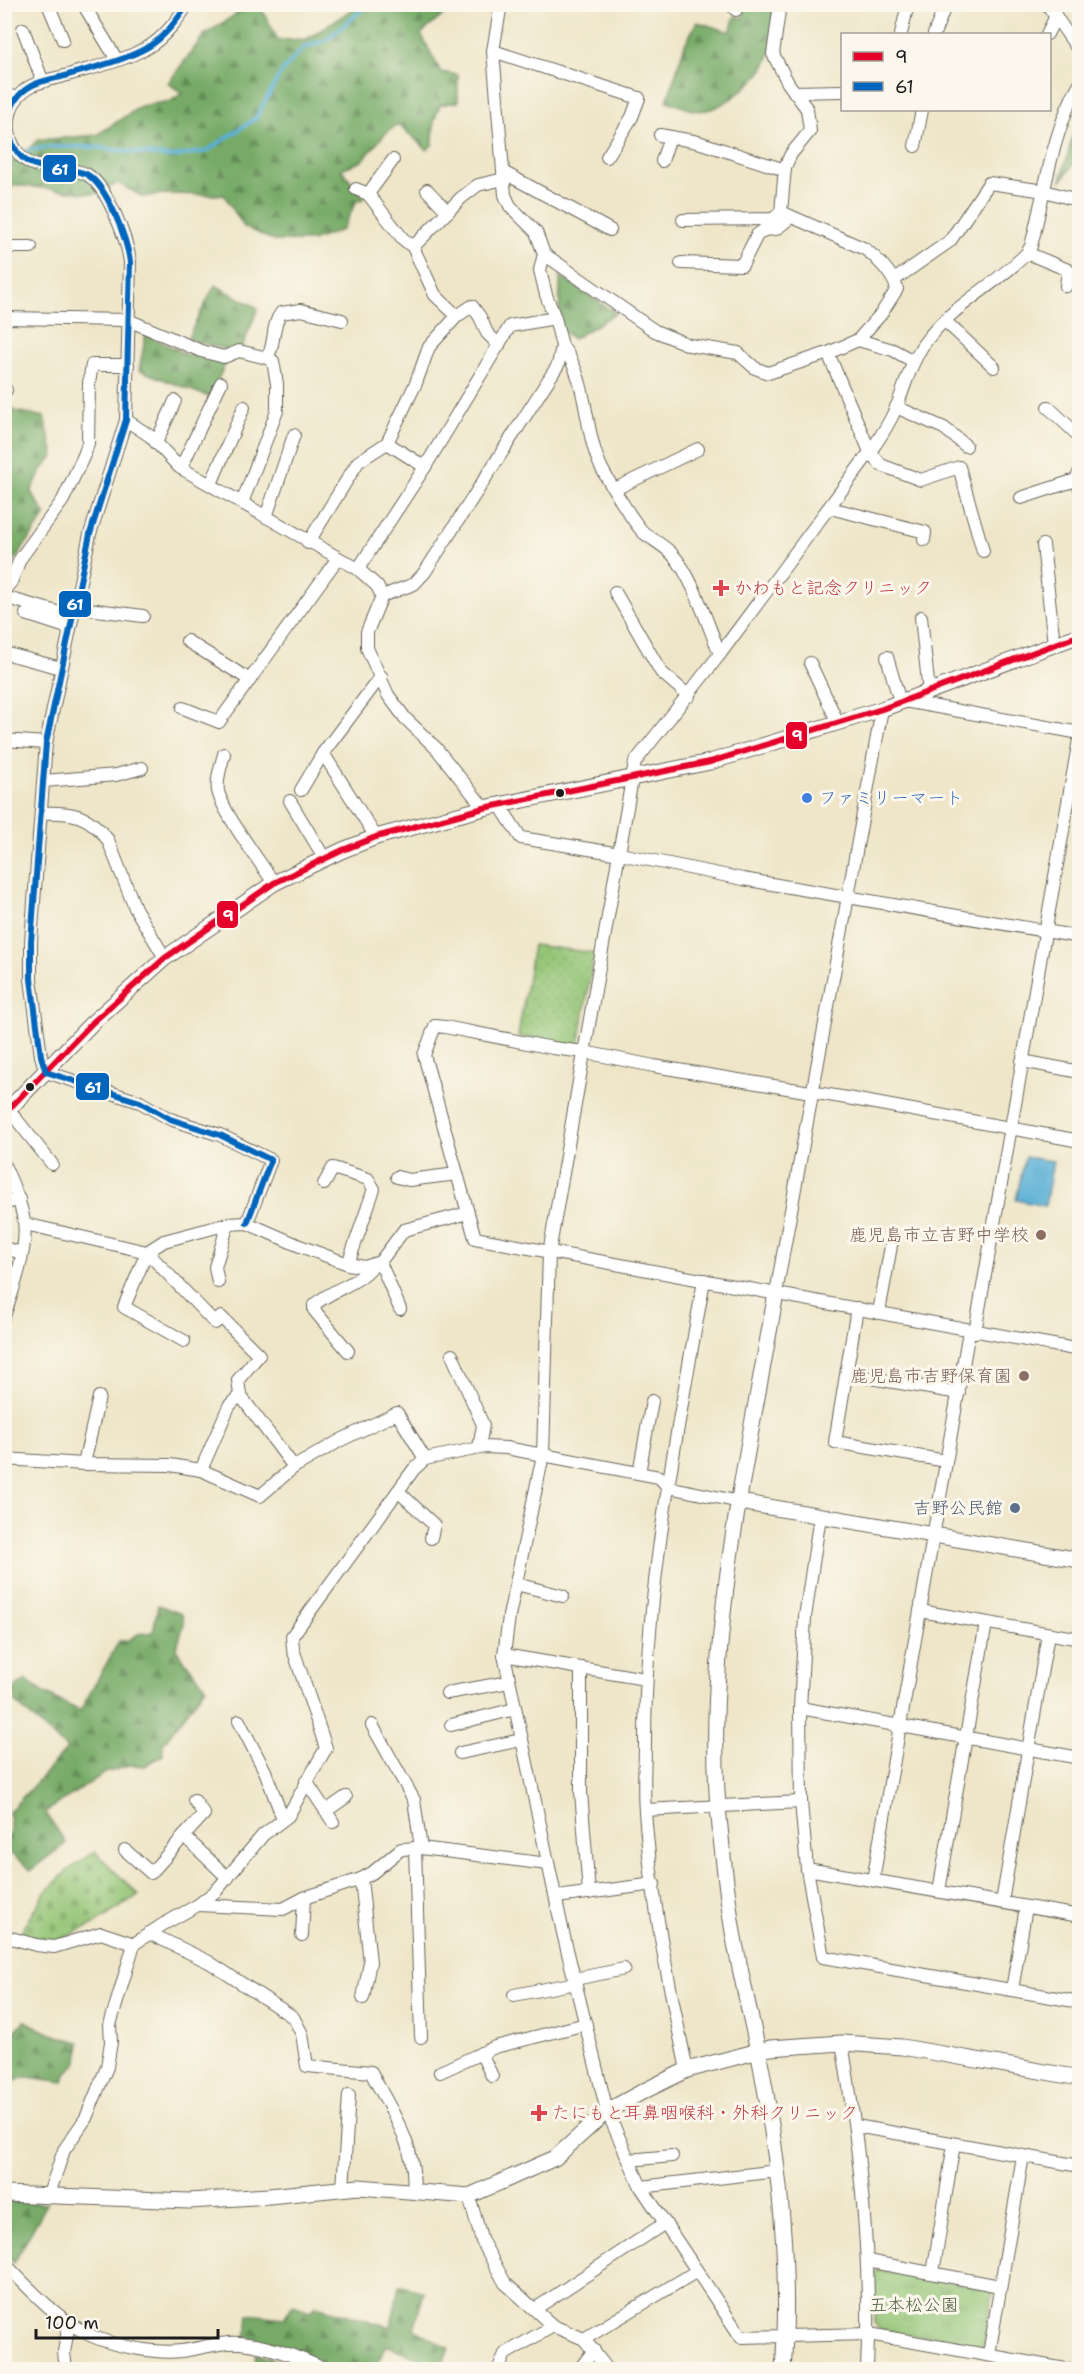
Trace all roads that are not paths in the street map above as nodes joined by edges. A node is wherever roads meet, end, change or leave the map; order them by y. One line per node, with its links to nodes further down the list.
1 (48, 4): 14 (street)
2 (82, 4): 17 (street)
3 (188, 4): 17 (street)
4 (501, 4): 15 (street)
5 (780, 4): 21 (street)
6 (908, 4): 11 (street)
7 (946, 4): 12 (street)
8 (1047, 4): 9 (street)
9 (1056, 16): 13 (street); 16 (street)
10 (23, 29): 18 (street)
11 (901, 33)
12 (934, 33)
13 (1048, 33)
14 (63, 40)
15 (493, 51): 27 (street); 31 (street)
16 (1080, 52)
17 (117, 60): 18 (street)
18 (43, 82): 23 (street)
19 (1080, 83): 33 (street)
20 (841, 91): 21 (street)
21 (795, 92): 30 (street)
22 (4, 93): 23 (street)
23 (17, 99): 25 (street)
24 (922, 111): 26 (street)
25 (7, 138): 50 (street)
26 (915, 146)
27 (607, 157)
28 (393, 160): 41 (street)
29 (662, 161): 30 (street)
30 (785, 170): 36 (street)
31 (503, 175): 35 (street); 38 (street); 42 (street)
32 (427, 190): 35 (street)
33 (1045, 191): 34 (street); 43 (street); 45 (street)
34 (1080, 201)
35 (448, 212): 41 (street)
36 (786, 215): 37 (street); 44 (street); 45 (street)
37 (683, 220)
38 (610, 230)
39 (4, 247): 40 (street)
40 (31, 247)
41 (413, 247): 47 (street)
42 (544, 254): 49 (street); 56 (street)
43 (1027, 254): 46 (street); 52 (street)
44 (681, 263)
45 (894, 280): 53 (street)
46 (1066, 286)
47 (458, 316): 54 (street); 70 (street)
48 (4, 318): 50 (street)
49 (555, 318): 54 (street); 55 (street)
50 (128, 320): 57 (street); 59 (street)
51 (342, 320): 57 (street)
52 (945, 321): 58 (street); 60 (street)
53 (858, 340): 56 (street); 58 (street)
54 (499, 345): 74 (street)
55 (562, 346): 78 (street); 91 (street)
56 (828, 353): 73 (street)
57 (267, 358): 80 (street)
58 (913, 361): 65 (street)
59 (128, 365): 66 (street); 89 (street)
60 (994, 367)
61 (221, 382): 75 (street)
62 (175, 401): 69 (street)
63 (244, 407): 77 (street)
64 (1048, 407): 68 (street)
65 (896, 408): 71 (street); 73 (street)
66 (126, 420): 69 (street); 95 (street)
67 (294, 435): 82 (street)
68 (1080, 437)
69 (156, 443): 75 (street)
70 (387, 443): 74 (street); 84 (street)
71 (966, 446)
72 (698, 449): 78 (street)
73 (870, 452): 81 (street); 86 (street)
74 (425, 467): 88 (street)
75 (181, 468): 77 (street)
76 (1078, 480): 79 (street)
77 (211, 484): 80 (street)
78 (615, 489): 101 (street)
79 (1021, 498)
80 (242, 503): 82 (street)
81 (830, 508): 83 (street); 101 (street)
82 (266, 517): 84 (street)
83 (924, 540)
84 (308, 543): 87 (street)
85 (1043, 545): 99 (street)
86 (983, 551)
87 (338, 558): 88 (street); 106 (street)
88 (358, 569): 91 (street)
89 (4, 590)
90 (615, 592): 108 (street)
91 (382, 596): 105 (street)
92 (4, 597): 95 (street)
93 (26, 614): 95 (street)
94 (143, 616): 95 (street)
95 (71, 617): 104 (street)
96 (921, 617): 107 (street)
97 (1080, 635): 99 (street)
98 (188, 641): 106 (street)
99 (1054, 644): 107 (street)
100 (8, 654): 104 (street)
101 (720, 654): 108 (street)
102 (887, 657): 109 (street)
103 (810, 663): 112 (street)
104 (61, 668): 115 (street)
105 (381, 676): 116 (street); 124 (street)
106 (250, 680): 110 (street)
107 (929, 692): 109 (street)
108 (689, 696): 119 (street)
109 (902, 701): 111 (street); 113 (street)
110 (183, 708)
111 (882, 709): 112 (street); 130 (street)
112 (838, 723): 119 (street)
113 (1080, 733): 131 (street)
114 (4, 740): 115 (street)
115 (46, 743): 120 (street)
116 (323, 753): 121 (street); 126 (street)
117 (224, 754): 129 (street)
118 (142, 768): 120 (street)
119 (631, 779): 123 (street); 127 (street)
120 (44, 781): 125 (street)
121 (301, 790)
122 (290, 801): 128 (street)
123 (499, 804): 124 (street); 127 (street)
124 (484, 808): 126 (street)
125 (41, 813): 133 (street); 136 (street)
126 (376, 837): 128 (street)
127 (620, 854): 130 (street); 134 (street)
128 (325, 859): 129 (street)
129 (274, 883): 133 (street)
130 (848, 897): 131 (street); 138 (street)
131 (1045, 931): 132 (street); 135 (street)
132 (1080, 937)
133 (165, 958): 136 (street)
134 (584, 1052): 138 (street); 144 (street); 157 (street)
135 (1022, 1061): 137 (street); 140 (street)
136 (46, 1072): 139 (street); 150 (street)
137 (1080, 1072)
138 (813, 1093): 140 (street); 162 (street)
139 (7, 1112): 142 (street)
140 (1011, 1128): 141 (street); 168 (street)
141 (1080, 1141)
142 (52, 1164)
143 (4, 1165): 147 (street)
144 (457, 1174): 145 (street); 149 (street)
145 (398, 1177)
146 (324, 1184): 159 (street)
147 (19, 1199): 148 (street); 151 (street)
148 (4, 1204)
149 (468, 1213): 157 (street); 158 (street)
150 (247, 1223): 152 (street); 159 (street)
151 (25, 1224): 155 (street); 156 (street)
152 (228, 1224): 155 (street); 161 (street)
153 (893, 1235): 166 (street)
154 (4, 1248): 156 (street)
155 (147, 1252): 169 (street); 175 (street)
156 (22, 1253): 163 (street)
157 (549, 1253): 160 (street); 179 (street)
158 (377, 1263): 159 (street); 165 (street); 171 (street)
159 (348, 1264)
160 (704, 1280): 162 (street); 187 (street)
161 (218, 1282)
162 (776, 1293): 164 (street); 189 (street)
163 (7, 1300): 167 (street)
164 (857, 1308): 166 (street); 173 (street)
165 (400, 1309)
166 (879, 1312): 168 (street)
167 (4, 1316)
168 (972, 1331): 170 (street); 174 (street)
169 (184, 1341)
170 (1080, 1350)
171 (348, 1351)
172 (452, 1355): 178 (street)
173 (847, 1374): 174 (street); 182 (street)
174 (959, 1393): 182 (street)
175 (240, 1395): 184 (street); 185 (street)
176 (99, 1397): 183 (street)
177 (652, 1401): 186 (street)
178 (479, 1448): 179 (street); 181 (street)
179 (543, 1455): 186 (street); 194 (street)
180 (4, 1459): 183 (street)
181 (425, 1459): 184 (street); 188 (street)
182 (946, 1461): 191 (street)
183 (84, 1464): 185 (street)
184 (294, 1467): 185 (street)
185 (201, 1470)
186 (639, 1473): 187 (street)
187 (668, 1487): 189 (street); 202 (street)
188 (398, 1491): 192 (street); 216 (street)
189 (740, 1502): 190 (street); 220 (street)
190 (820, 1516): 191 (street); 205 (street)
191 (934, 1534): 193 (street); 196 (street)
192 (431, 1538)
193 (1080, 1560)
194 (516, 1584): 195 (street); 200 (street)
195 (563, 1596)
196 (920, 1611): 197 (street); 210 (street)
197 (986, 1623): 198 (street); 211 (street)
198 (1048, 1634): 199 (street); 213 (street)
199 (1080, 1639)
200 (504, 1655): 201 (street); 203 (street)
201 (581, 1668): 202 (street); 233 (street)
202 (645, 1679): 221 (street)
203 (509, 1682): 204 (street); 206 (street)
204 (447, 1693)
205 (801, 1708): 210 (street); 219 (street)
206 (515, 1709): 209 (street); 212 (street)
207 (239, 1721): 222 (street)
208 (372, 1725): 224 (street)
209 (451, 1725)
210 (899, 1726): 211 (street); 230 (street)
211 (966, 1737): 213 (street); 232 (street)
212 (521, 1740): 214 (street); 226 (street)
213 (1028, 1748): 215 (street); 236 (street)
214 (460, 1753)
215 (1080, 1758)
216 (306, 1781): 217 (street); 222 (street)
217 (346, 1797)
218 (194, 1800): 223 (street)
219 (801, 1802): 220 (street); 227 (street)
220 (718, 1805): 221 (street); 253 (street)
221 (645, 1810): 231 (street)
222 (283, 1819): 228 (street)
223 (184, 1836): 225 (street); 228 (street)
224 (418, 1848): 226 (street); 229 (street); 251 (street)
225 (125, 1850)
226 (548, 1864): 234 (street)
227 (807, 1869): 230 (street); 246 (street)
228 (228, 1878): 237 (street)
229 (361, 1880): 235 (street); 248 (street)
230 (873, 1880): 232 (street)
231 (654, 1884): 233 (street); 255 (street)
232 (939, 1891): 236 (street)
233 (589, 1893): 234 (street)
234 (557, 1897): 245 (street)
235 (304, 1898): 237 (street); 241 (street)
236 (1002, 1902): 238 (street)
237 (198, 1905): 240 (street)
238 (1026, 1907): 239 (street); 246 (street)
239 (1080, 1916)
240 (149, 1933): 243 (street); 270 (street)
241 (302, 1935)
242 (4, 1936): 243 (street)
243 (134, 1944): 272 (street)
244 (624, 1969): 245 (street)
245 (575, 1981): 247 (street); 250 (street)
246 (1012, 1990): 249 (street)
247 (514, 1995)
248 (363, 1998)
249 (1080, 2002)
250 (586, 2024): 254 (street); 260 (street)
251 (421, 2037)
252 (842, 2043): 253 (street); 258 (street); 261 (street)
253 (758, 2051): 255 (street); 267 (street)
254 (482, 2053): 256 (street); 257 (street)
255 (687, 2070): 260 (street)
256 (440, 2072)
257 (492, 2076)
258 (1080, 2078)
259 (349, 2095): 269 (street)
260 (607, 2111): 265 (street); 273 (street)
261 (856, 2126): 262 (street); 275 (street)
262 (954, 2144): 264 (street); 278 (street)
263 (672, 2156): 265 (street)
264 (1023, 2156): 266 (street); 279 (street)
265 (629, 2160): 268 (street)
266 (1080, 2166)
267 (777, 2171): 268 (street); 284 (street)
268 (641, 2187): 274 (street)
269 (343, 2188): 270 (street); 272 (street)
270 (413, 2190): 273 (street)
271 (4, 2194): 272 (street)
272 (49, 2194)
273 (469, 2196): 280 (street)
274 (665, 2223): 277 (street); 280 (street)
275 (867, 2261): 278 (street); 283 (street)
276 (4, 2263): 281 (street)
277 (697, 2271): 284 (street); 285 (street)
278 (933, 2273): 279 (street)
279 (1000, 2286): 287 (street)
280 (535, 2309): 282 (street)
281 (69, 2323): 288 (street); 289 (street)
282 (554, 2326): 285 (street); 290 (street)
283 (869, 2334): 284 (street); 287 (street); 294 (street)
284 (786, 2335): 293 (street)
285 (584, 2339): 286 (street)
286 (594, 2350): 291 (street); 292 (street)
287 (989, 2354): 295 (street)
288 (66, 2370)
289 (326, 2370)
290 (498, 2370)
291 (579, 2370)
292 (608, 2370)
293 (783, 2370)
294 (867, 2370)
295 (1071, 2370)

